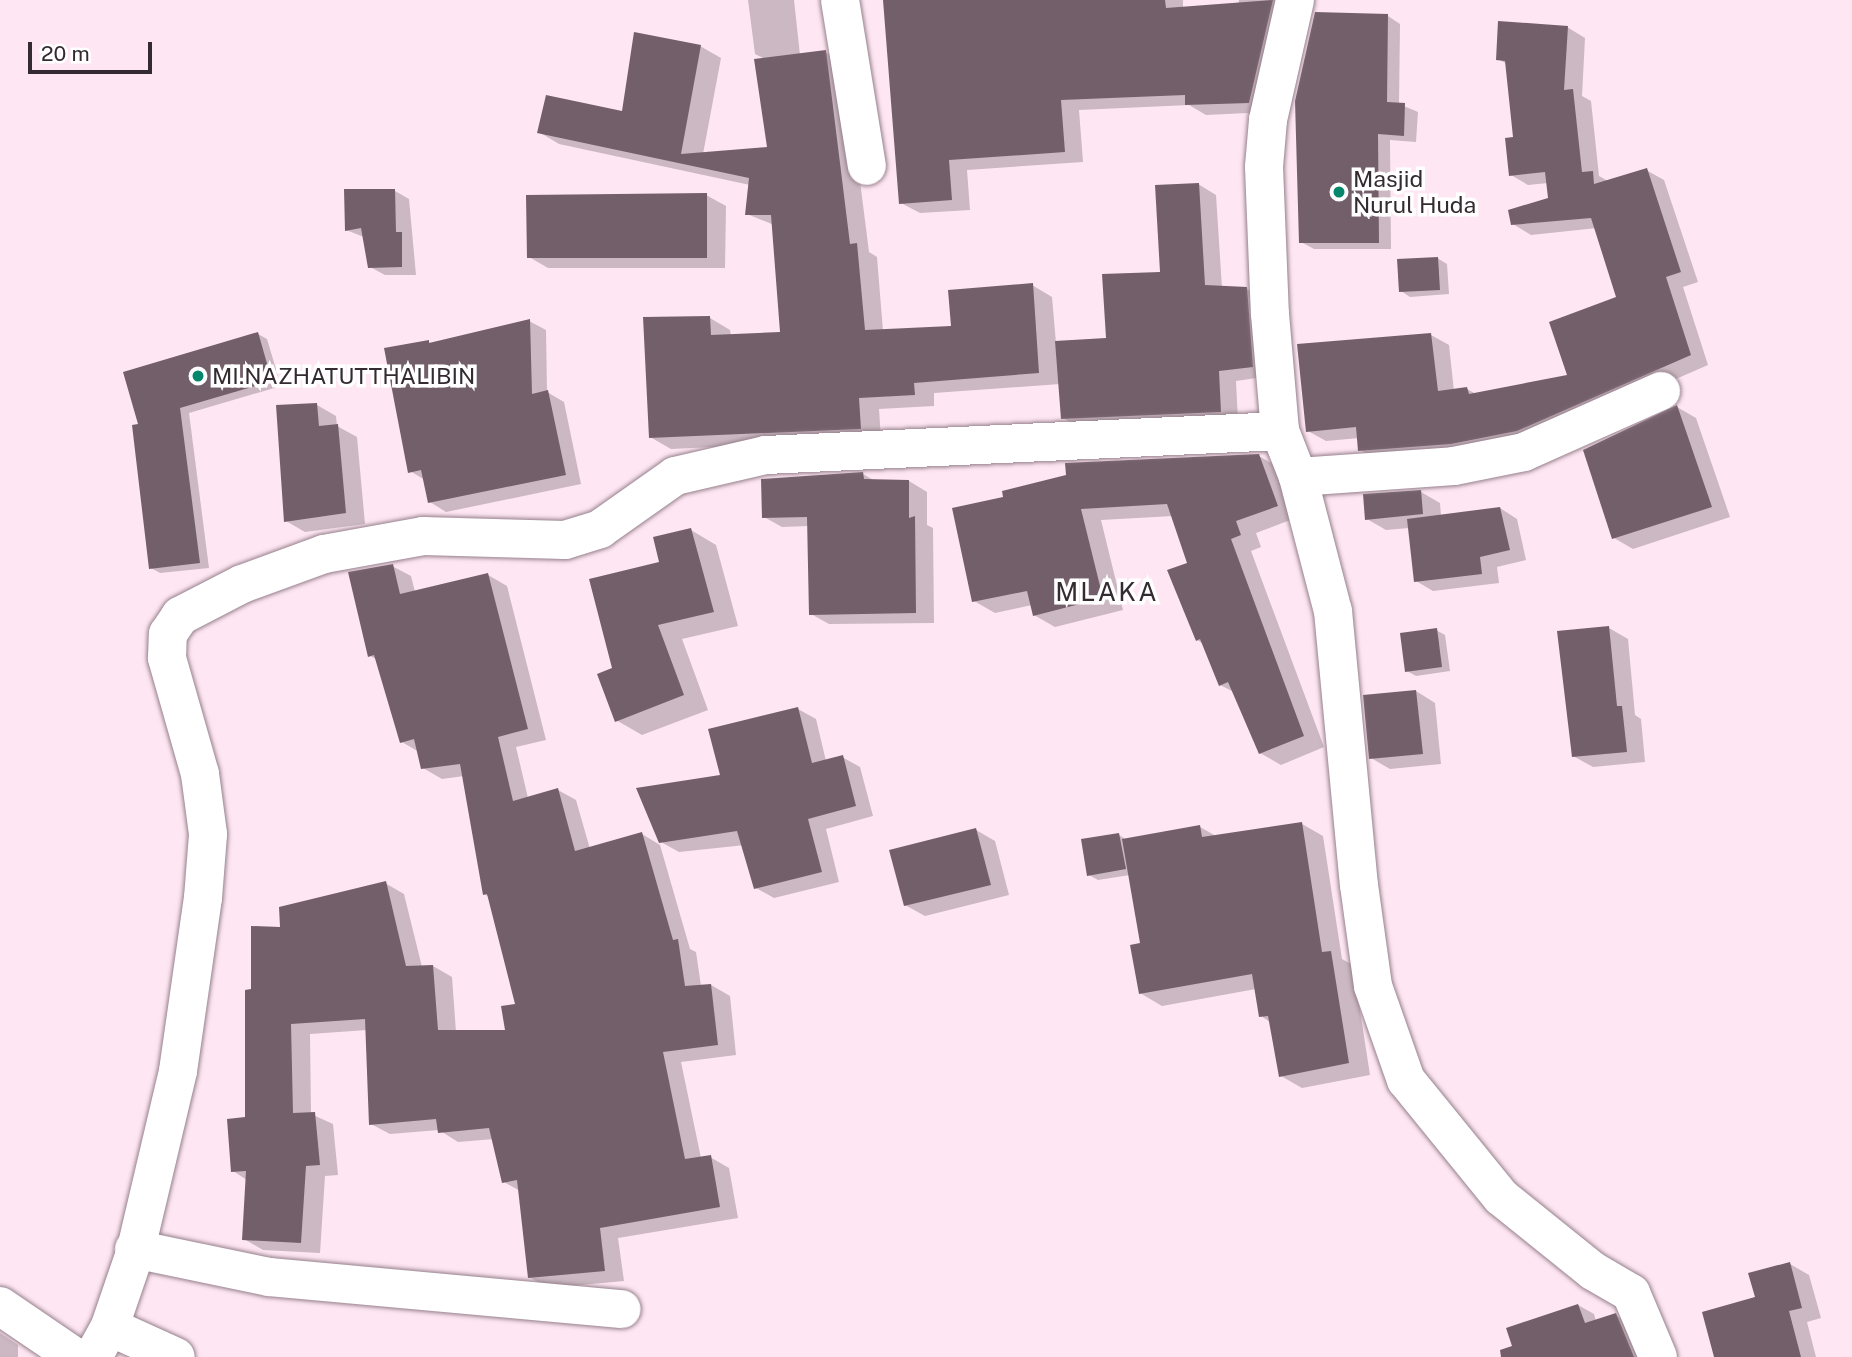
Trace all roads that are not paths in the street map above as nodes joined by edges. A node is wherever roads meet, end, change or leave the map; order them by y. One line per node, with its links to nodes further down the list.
1 (840, 0): 3 (street)
2 (1295, 0): 5 (street)
3 (867, 166)
4 (1661, 391): 6 (street)
5 (1280, 430): 6 (street); 7 (street)
6 (1298, 477): 13 (street)
7 (134, 1251): 9 (street); 10 (street)
8 (0, 1306): 11 (street)
9 (622, 1309)
10 (105, 1333): 12 (street)
11 (75, 1357)
12 (176, 1357)
13 (1658, 1357)

